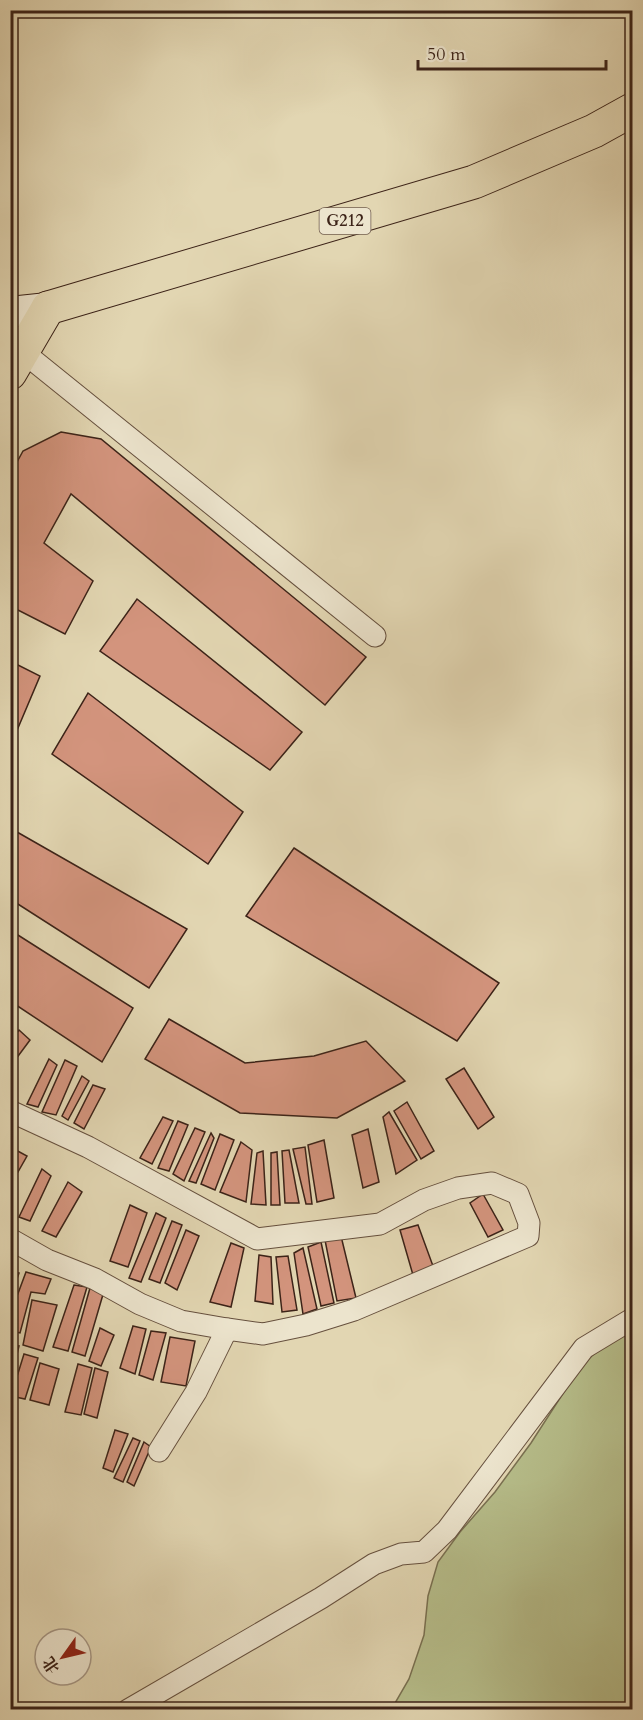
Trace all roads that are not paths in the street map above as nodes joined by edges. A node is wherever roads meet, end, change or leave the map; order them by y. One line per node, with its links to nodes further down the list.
1 (633, 110): 2 (main road, G212)
2 (48, 308): 3 (main road); 4 (main road)
3 (10, 312)
4 (17, 363): 5 (street)
5 (375, 636)
6 (10, 1111): 9 (street)
7 (10, 1239): 9 (street)
8 (633, 1319): 11 (street)
9 (227, 1329): 10 (street)
10 (159, 1451)
11 (128, 1710)

